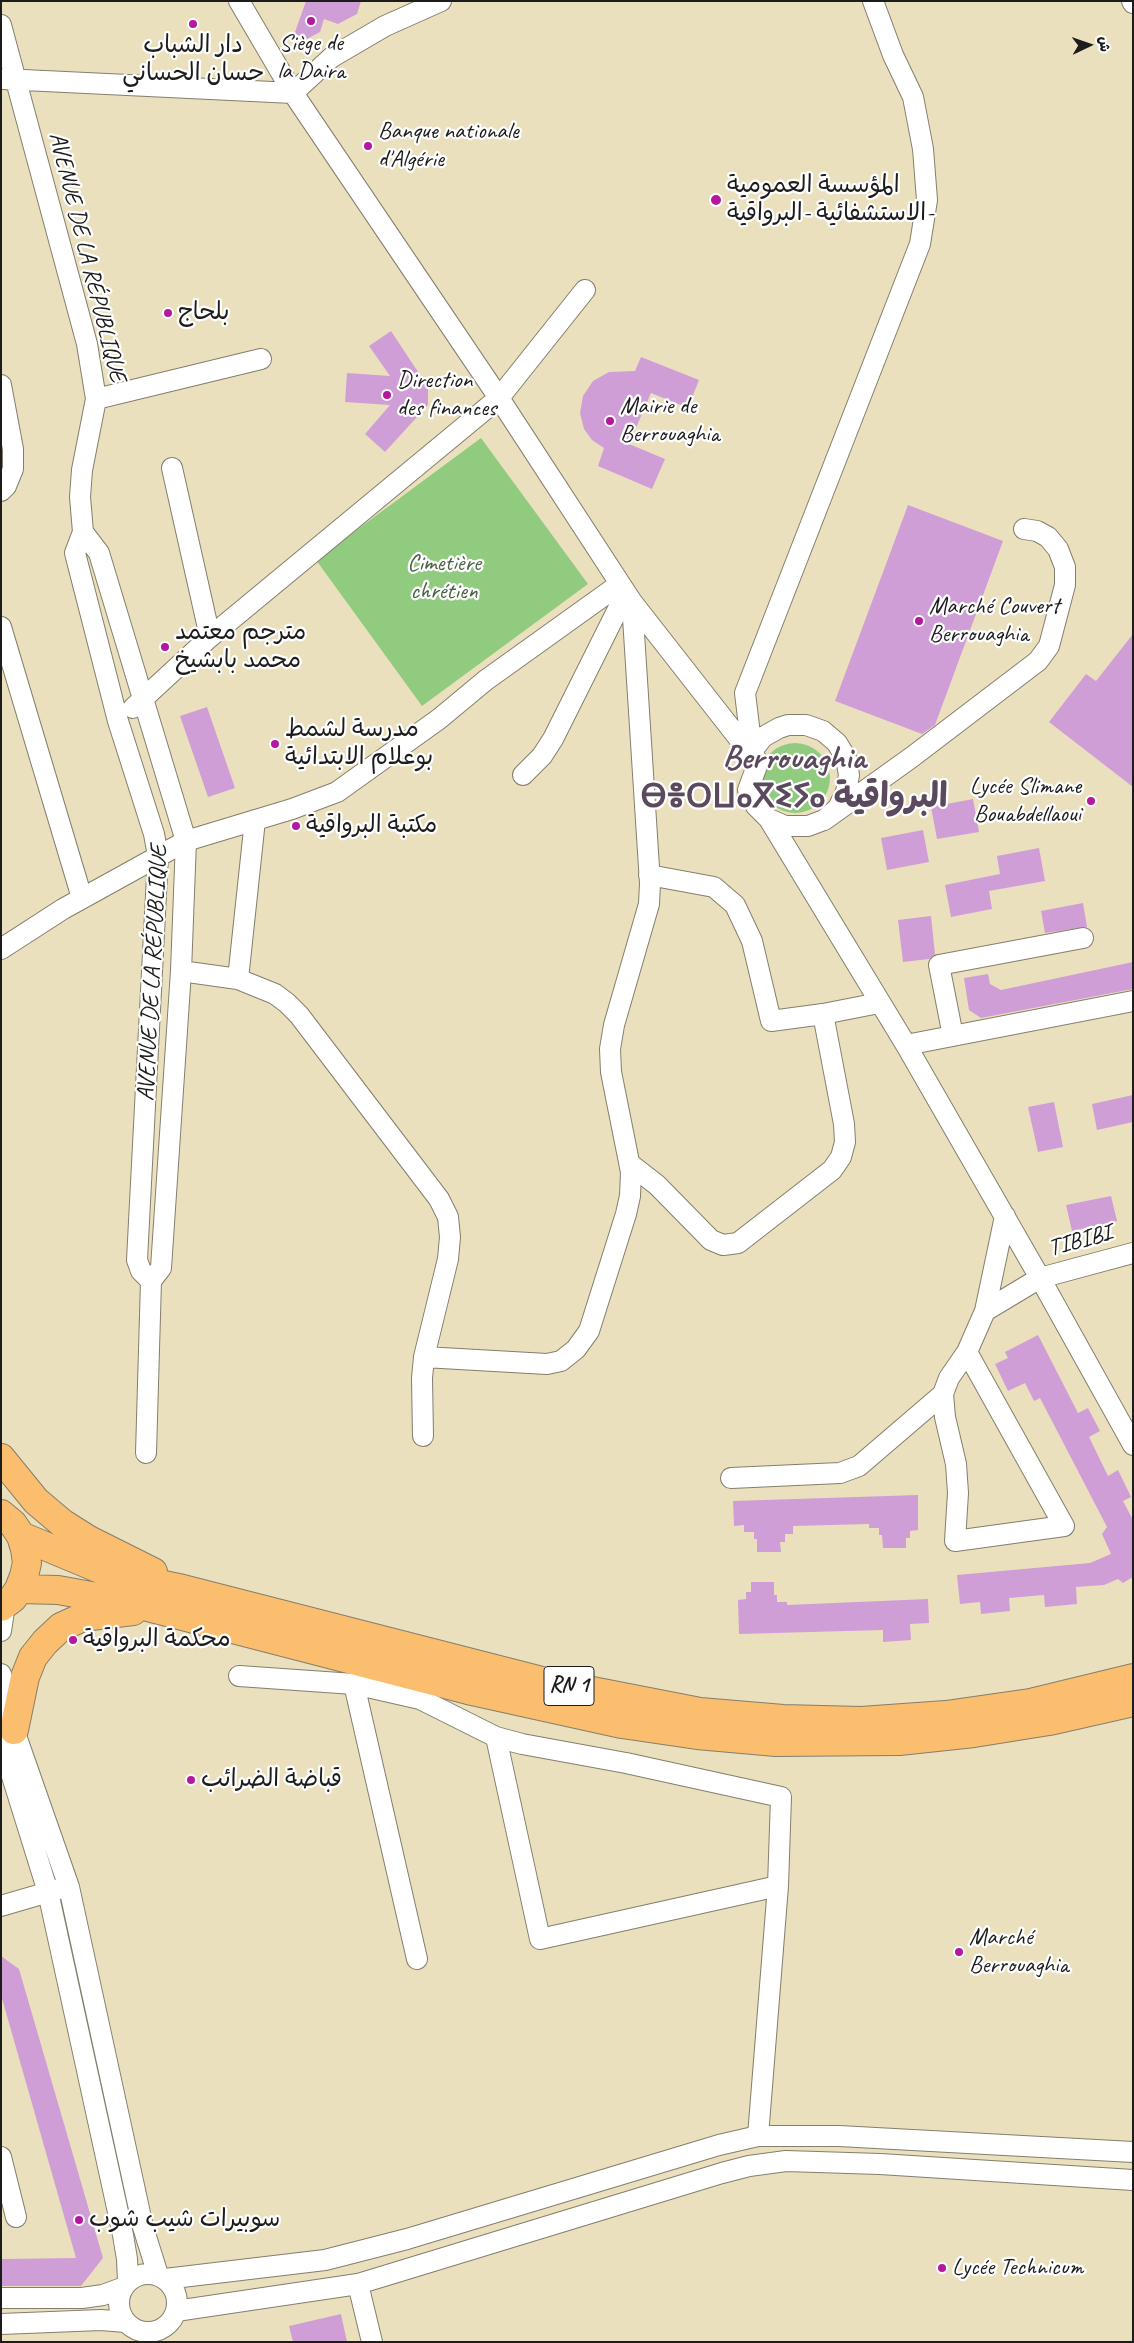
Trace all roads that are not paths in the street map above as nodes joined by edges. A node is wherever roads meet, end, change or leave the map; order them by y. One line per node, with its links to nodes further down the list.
1 (239, 1): 6 (street)
2 (441, 1): 6 (street)
3 (878, 3): 19 (street)
4 (1, 25): 5 (street, AVENUE DE LA RÉPUBLIQUE)
5 (6, 83): 6 (street); 11 (street, AVENUE DE LA RÉPUBLIQUE)
6 (293, 93): 10 (street)
7 (585, 290): 10 (street)
8 (261, 359): 11 (street)
9 (1, 385): 13 (street)
10 (499, 398): 16 (street); 18 (street)
11 (96, 399): 15 (street, AVENUE DE LA RÉPUBLIQUE)
12 (172, 468): 18 (street)
13 (1, 491)
14 (1024, 529): 27 (street)
15 (83, 532): 20 (street, AVENUE DE LA RÉPUBLIQUE); 22 (street, AVENUE DE LA RÉPUBLIQUE)
16 (626, 593): 21 (street); 24 (street); 26 (street); 30 (street)
17 (1, 627): 31 (street)
18 (210, 638): 20 (street)
19 (745, 693): 21 (street); 23 (street)
20 (142, 700): 22 (street); 28 (street, AVENUE DE LA RÉPUBLIQUE)
21 (720, 714): 23 (street)
22 (118, 721): 29 (street, AVENUE DE LA RÉPUBLIQUE)
23 (755, 757): 25 (street); 27 (street)
24 (523, 775)
25 (769, 819): 27 (street); 37 (street)
26 (255, 820): 28 (street); 35 (street)
27 (824, 820)
28 (186, 842): 29 (street); 34 (street, AVENUE DE LA RÉPUBLIQUE)
29 (158, 856): 31 (street); 45 (street, AVENUE DE LA RÉPUBLIQUE)
30 (649, 875): 38 (street); 41 (street)
31 (82, 898): 33 (street)
32 (1083, 938): 39 (street)
33 (1, 949)
34 (181, 971): 35 (street); 45 (street, AVENUE DE LA RÉPUBLIQUE)
35 (238, 979): 48 (street)
36 (1133, 1001): 39 (street)
37 (879, 1003): 38 (street); 40 (street)
38 (823, 1014): 41 (street)
39 (953, 1036): 40 (street)
40 (906, 1045): 42 (street)
41 (630, 1164): 48 (street)
42 (1005, 1216): 44 (street); 46 (street)
43 (1133, 1252): 44 (street, TIBIBI)
44 (1040, 1278): 46 (street, TIBIBI); 51 (street)
45 (151, 1281): 52 (street, AVENUE DE LA RÉPUBLIQUE)
46 (985, 1311): 47 (street)
47 (966, 1352): 49 (street); 49 (street)
48 (424, 1357): 50 (street)
49 (943, 1394): 54 (street)
50 (423, 1436)
51 (1133, 1445)
52 (146, 1453)
53 (1, 1458): 57 (highway)
54 (731, 1478)
55 (1, 1514): 56 (highway, RN 1)
56 (21, 1536): 57 (highway, RN 1); 58 (highway, RN 1)
57 (183, 1589): 63 (highway, RN 1)
58 (8, 1600): 59 (highway, RN 1); 60 (street)
59 (166, 1610): 65 (highway, RN 1); 66 (highway, RN 1)
60 (1, 1631)
61 (1, 1674): 66 (street)
62 (239, 1676): 64 (street)
63 (1133, 1678)
64 (354, 1684): 67 (street); 72 (street)
65 (1133, 1702)
66 (8, 1736): 69 (street); 70 (street)
67 (496, 1737): 68 (street); 68 (street)
68 (778, 1886): 73 (street)
69 (69, 1887): 70 (street); 78 (street)
70 (48, 1892): 71 (street); 80 (street)
71 (1, 1906)
72 (417, 1958)
73 (758, 2136): 74 (street); 78 (street)
74 (1133, 2152)
75 (1, 2157): 77 (street)
76 (1133, 2180): 79 (street)
77 (16, 2217)
78 (161, 2277): 80 (street); 83 (street)
79 (358, 2284): 83 (street); 85 (street)
80 (125, 2285): 81 (street); 84 (street)
81 (1, 2298)
82 (1, 2324): 84 (street)
83 (173, 2325): 84 (street)
84 (136, 2332)
85 (372, 2342)

